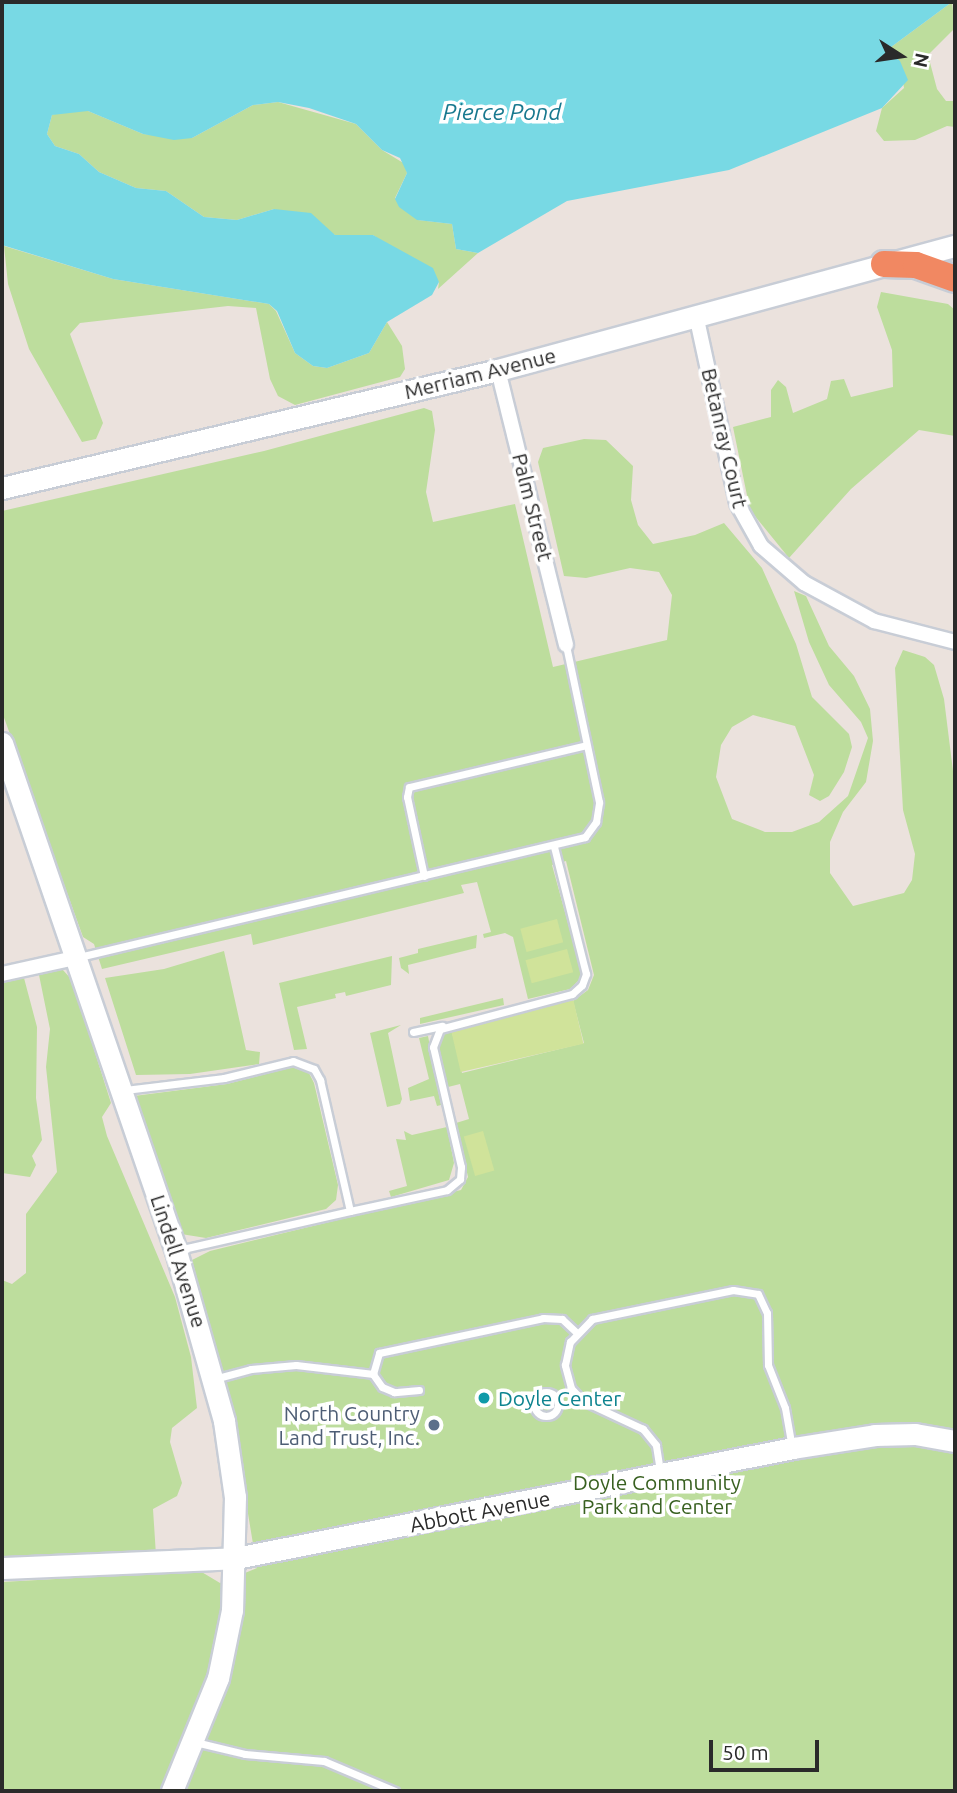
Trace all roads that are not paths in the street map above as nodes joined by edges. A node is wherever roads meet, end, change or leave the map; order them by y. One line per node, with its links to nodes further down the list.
1 (955, 246): 2 (street, Merriam Avenue)
2 (884, 264): 3 (highway); 4 (street, Merriam Avenue)
3 (955, 278)
4 (696, 315): 5 (street, Merriam Avenue); 7 (street, Betanray Court)
5 (498, 370): 6 (street, Merriam Avenue); 8 (street, Palm Street)
6 (2, 488)
7 (955, 642)
8 (566, 645): 10 (lane)
9 (2, 743): 13 (street, Lindell Avenue)
10 (586, 745): 11 (lane); 12 (lane)
11 (554, 847): 12 (lane); 15 (lane)
12 (424, 876): 13 (lane)
13 (75, 958): 14 (street); 17 (street, Lindell Avenue)
14 (2, 974)
15 (450, 1024): 16 (lane); 18 (lane)
16 (413, 1032)
17 (121, 1091): 18 (lane); 19 (street, Lindell Avenue)
18 (351, 1211): 19 (lane)
19 (176, 1251): 22 (street, Lindell Avenue)
20 (576, 1332): 21 (lane); 24 (lane); 27 (lane)
21 (373, 1374): 22 (lane); 23 (lane)
22 (214, 1379): 29 (street, Lindell Avenue)
23 (419, 1390)
24 (572, 1390): 25 (lane); 28 (lane)
25 (558, 1400)
26 (955, 1441): 27 (street, Abbott Avenue)
27 (793, 1448): 28 (street, Abbott Avenue)
28 (660, 1475): 29 (street, Abbott Avenue)
29 (236, 1558): 30 (street, Abbott Avenue); 31 (street, Lindell Avenue)
30 (2, 1567)
31 (194, 1742): 32 (street, Lindell Avenue); 33 (lane)
32 (172, 1791)
33 (395, 1791)

